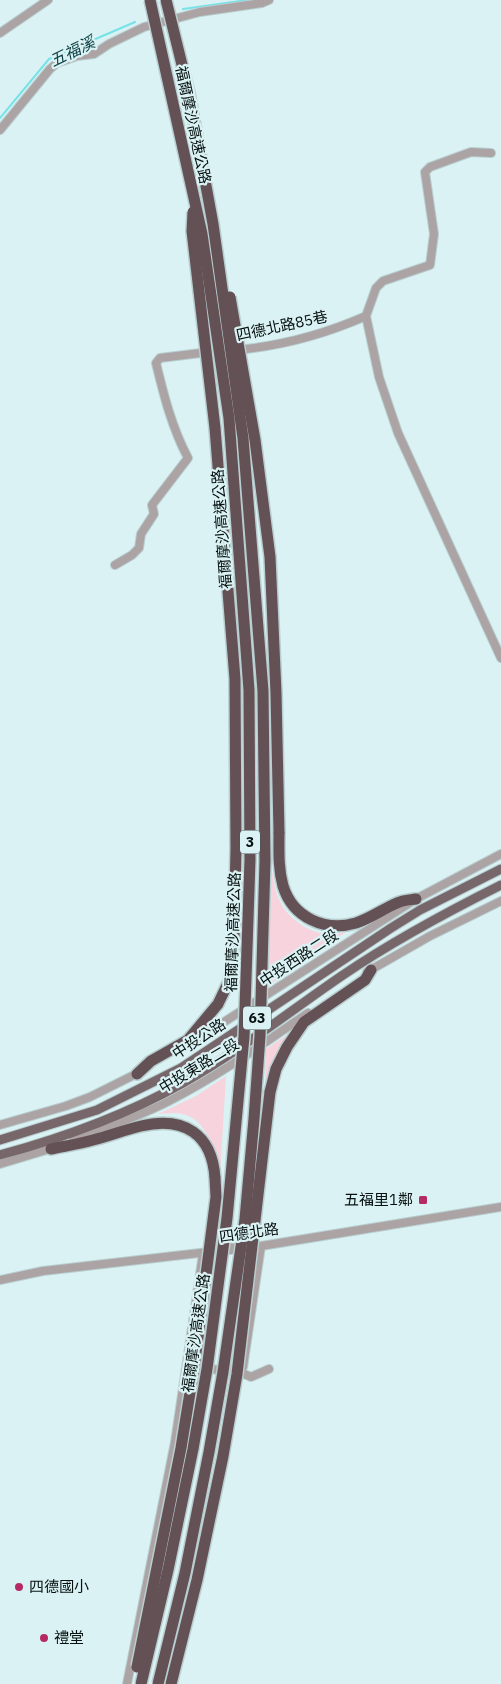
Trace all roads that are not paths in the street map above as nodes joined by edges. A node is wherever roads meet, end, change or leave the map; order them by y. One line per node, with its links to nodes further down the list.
1 (48, 0): 5 (street)
2 (150, 0): 8 (highway, 福爾摩沙高速公路 / 3, bridge)
3 (166, 0): 9 (highway, 福爾摩沙高速公路 / 3, bridge)
4 (269, 0): 6 (street)
5 (0, 33)
6 (0, 130)
7 (491, 153): 10 (street)
8 (194, 201): 19 (highway, bridge); 36 (highway, 福爾摩沙高速公路 / 3, bridge)
9 (213, 224): 16 (highway, bridge); 37 (highway, 福爾摩沙高速公路 / 3, bridge)
10 (366, 316): 11 (street, 四德北路85巷); 12 (street)
11 (116, 565)
12 (501, 658)
13 (501, 854): 16 (street, 中投西路二段)
14 (501, 869): 21 (main road, 中投公路 / 63, bridge)
15 (501, 885): 23 (main road, 中投公路 / 63, bridge)
16 (416, 898): 19 (street, 中投西路二段)
17 (501, 901): 18 (street, 中投東路二段)
18 (371, 970): 22 (street, 中投東路二段); 38 (highway, bridge)
19 (137, 1074): 20 (street, 中投西路二段)
20 (0, 1125)
21 (0, 1140)
22 (51, 1149): 24 (street, 中投東路二段); 35 (highway, bridge)
23 (0, 1154)
24 (0, 1164)
25 (501, 1207): 27 (street, 四德北路)
26 (230, 1237): 28 (street)
27 (261, 1246): 28 (street, 四德北路); 33 (street)
28 (230, 1250): 29 (street, 四德北路)
29 (203, 1254): 30 (street, 四德北路); 31 (street)
30 (0, 1280)
31 (186, 1365): 33 (street); 34 (street)
32 (269, 1369): 33 (street)
33 (242, 1373): 38 (street)
34 (128, 1684)
35 (134, 1684)
36 (141, 1684)
37 (158, 1684)
38 (172, 1684)

